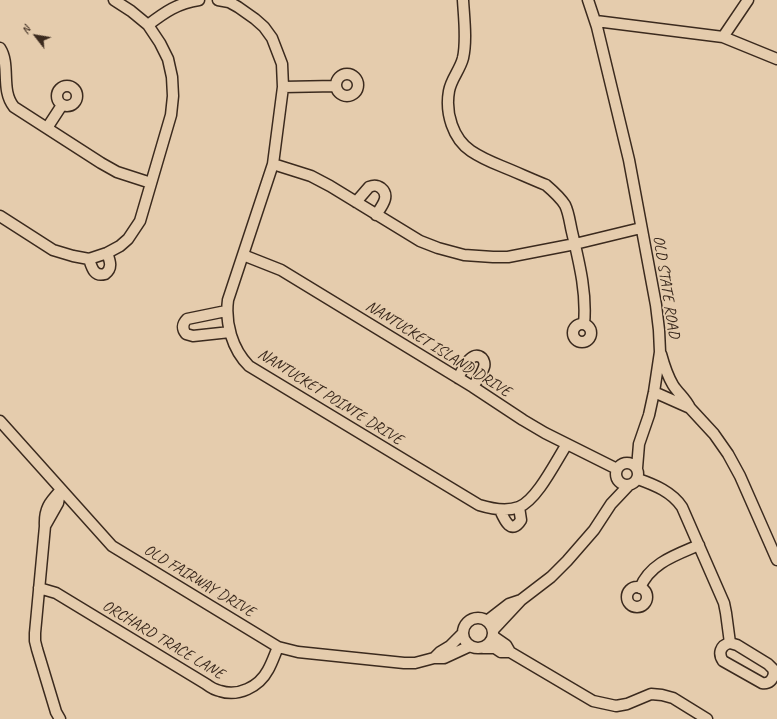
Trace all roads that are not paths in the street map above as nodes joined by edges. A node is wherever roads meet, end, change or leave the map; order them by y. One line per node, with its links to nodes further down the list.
1 (114, 0): 8 (street)
2 (195, 0): 8 (street)
3 (218, 0): 13 (street, NANTUCKET POINTE DRIVE)
4 (463, 0): 22 (street)
5 (588, 0): 7 (street, OLD STATE ROAD)
6 (748, 0): 9 (street)
7 (596, 21): 9 (street); 21 (street, OLD STATE ROAD)
8 (148, 25): 17 (street)
9 (723, 37): 11 (street)
10 (0, 48): 15 (street)
11 (777, 59)
12 (336, 86): 13 (street)
13 (283, 87): 16 (street, NANTUCKET POINTE DRIVE)
14 (62, 105): 15 (street)
15 (47, 128): 17 (street)
16 (273, 164): 18 (street); 24 (street, NANTUCKET POINTE DRIVE)
17 (151, 183): 23 (street)
18 (356, 202): 19 (street); 19 (street)
19 (376, 215): 22 (street)
20 (0, 216): 25 (street)
21 (641, 228): 22 (street); 29 (street, OLD STATE ROAD)
22 (575, 244): 27 (street)
23 (107, 252): 25 (street); 25 (street)
24 (243, 255): 26 (street, NANTUCKET POINTE DRIVE); 30 (street, NANTUCKET ISLAND DRIVE)
25 (89, 259)
26 (226, 311): 28 (street, NANTUCKET POINTE DRIVE); 28 (street)
27 (584, 324)
28 (230, 332): 44 (street, NANTUCKET POINTE DRIVE)
29 (660, 352): 32 (street, OLD STATE ROAD); 33 (street)
30 (458, 378): 31 (street, NANTUCKET ISLAND DRIVE); 31 (street)
31 (473, 386): 35 (street, NANTUCKET ISLAND DRIVE)
32 (654, 392): 33 (street); 36 (street)
33 (690, 408): 46 (street)
34 (0, 421): 41 (street, OLD FAIRWAY DRIVE)
35 (567, 444): 37 (street, NANTUCKET ISLAND DRIVE); 43 (street)
36 (639, 444): 37 (street); 38 (street)
37 (621, 466): 38 (street); 39 (street)
38 (638, 474): 40 (street); 45 (street)
39 (617, 479): 40 (street); 42 (street)
40 (628, 486): 42 (street)
41 (61, 490): 47 (street); 55 (street, OLD FAIRWAY DRIVE)
42 (611, 504): 49 (street)
43 (519, 507): 44 (street, NANTUCKET POINTE DRIVE); 44 (street)
44 (500, 510)
45 (699, 545): 48 (street); 53 (street)
46 (777, 560)
47 (39, 588): 55 (street, ORCHARD TRACE LANE); 59 (street)
48 (640, 588)
49 (520, 600): 50 (street); 52 (street)
50 (487, 621): 51 (street); 52 (street)
51 (463, 632): 54 (street); 58 (street, OLD FAIRWAY DRIVE)
52 (493, 633): 56 (street); 57 (street)
53 (730, 643): 53 (street)
54 (470, 646): 56 (street); 58 (street, OLD FAIRWAY DRIVE)
55 (278, 647): 58 (street, OLD FAIRWAY DRIVE)
56 (483, 648): 57 (street)
57 (510, 652): 60 (street)
58 (434, 658)
59 (60, 719)
60 (707, 719)

